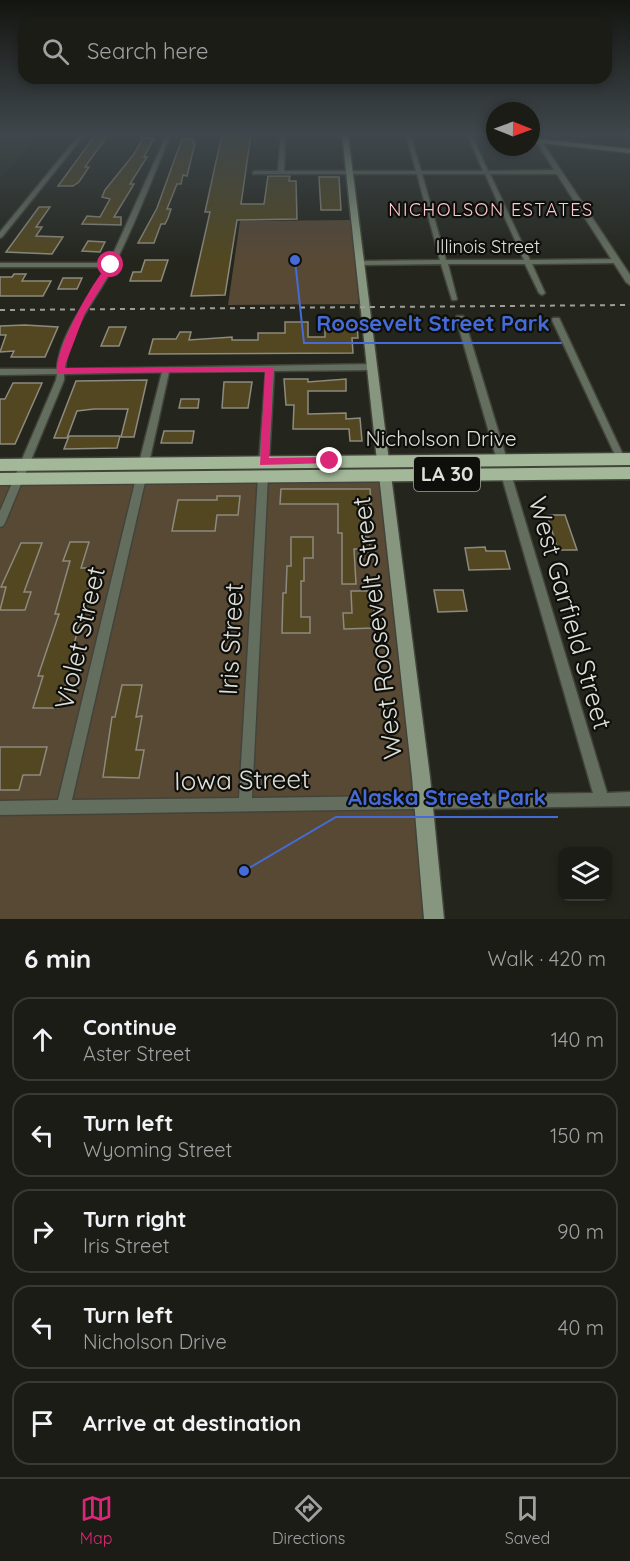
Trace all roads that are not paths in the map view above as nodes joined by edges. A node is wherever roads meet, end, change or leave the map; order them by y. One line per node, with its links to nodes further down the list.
1 (48, 177): 7 (street)
2 (150, 177): 13 (street)
3 (351, 177): 11 (main road, West Roosevelt Street)
4 (419, 177): 9 (street)
5 (489, 177): 10 (street)
6 (561, 177): 8 (street)
7 (0, 236)
8 (616, 261): 10 (street, Illinois Street); 14 (street)
9 (444, 262): 10 (street, Illinois Street); 11 (street, Illinois Street); 16 (street)
10 (528, 262): 15 (street)
11 (361, 263): 19 (main road, West Roosevelt Street)
12 (0, 265): 13 (street)
13 (111, 265): 22 (street)
14 (630, 282)
15 (542, 293)
16 (454, 299)
17 (460, 318): 25 (street, West Garfield Street)
18 (556, 320): 27 (street)
19 (373, 367): 20 (street); 26 (main road, West Roosevelt Street)
20 (270, 369): 21 (street); 28 (street, Iris Street)
21 (166, 370): 22 (street); 29 (street, Violet Street)
22 (60, 371): 23 (street); 30 (street)
23 (0, 372)
24 (0, 465): 30 (main road, Nicholson Drive / LA 30)
25 (504, 467): 26 (main road, Nicholson Drive / LA 30); 26 (main road, Nicholson Drive / LA 30); 27 (main road, Nicholson Drive / LA 30); 34 (street, West Garfield Street)
26 (384, 468): 28 (main road, Nicholson Drive / LA 30); 28 (main road, Nicholson Drive / LA 30); 35 (main road, West Roosevelt Street)
27 (628, 468)
28 (263, 469): 29 (main road, Nicholson Drive / LA 30); 36 (street, Iris Street)
29 (143, 470): 30 (main road, Nicholson Drive / LA 30); 38 (street, Violet Street)
30 (21, 472): 31 (main road, Nicholson Drive / LA 30); 32 (street)
31 (0, 479)
32 (0, 523)
33 (630, 799): 34 (street, Iowa Street)
34 (602, 800): 35 (street, Iowa Street)
35 (422, 801): 36 (street, Iowa Street); 39 (main road, West Roosevelt Street)
36 (245, 804): 38 (street, Iowa Street)
37 (0, 808): 38 (street, Iowa Street)
38 (63, 808)
39 (434, 919)

